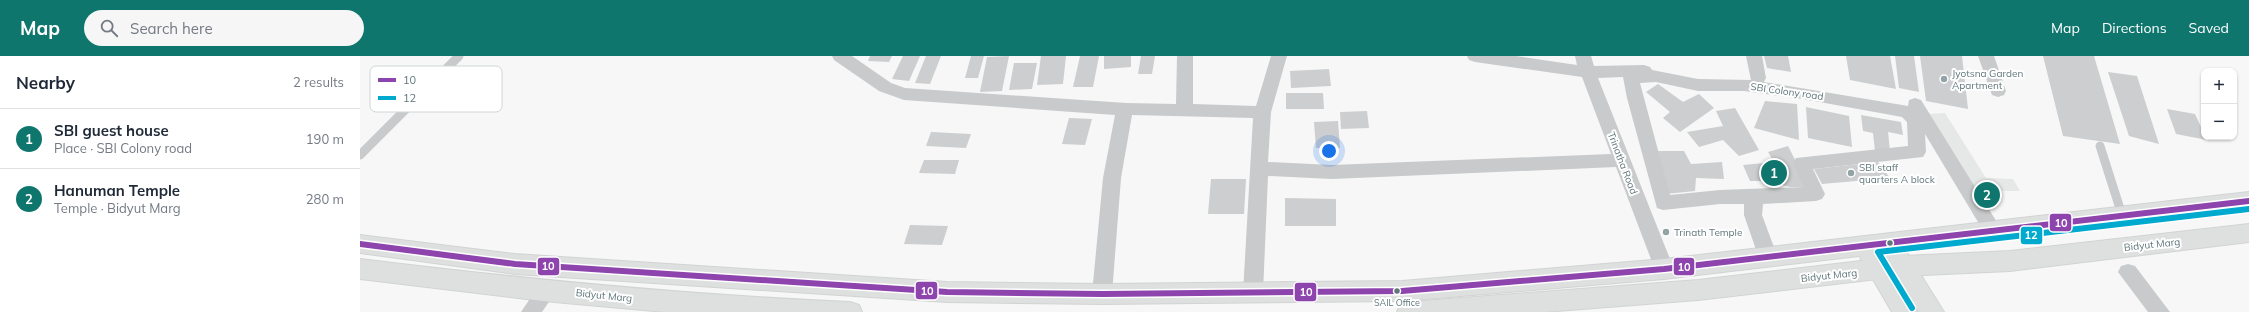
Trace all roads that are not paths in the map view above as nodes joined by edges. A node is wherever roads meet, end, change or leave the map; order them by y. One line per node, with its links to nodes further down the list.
1 (459, 56): 9 (lane)
2 (840, 56): 12 (street)
3 (1185, 56): 13 (street)
4 (1278, 56): 15 (street)
5 (1475, 56): 8 (street)
6 (1754, 56): 10 (street)
7 (1986, 56): 11 (street)
8 (1586, 64): 10 (street); 18 (street, Trinatha Road)
9 (449, 66)
10 (1758, 78): 23 (street)
11 (1998, 91)
12 (1126, 109): 13 (street); 37 (street)
13 (1184, 110): 15 (street)
14 (403, 112): 17 (lane)
15 (1262, 112): 19 (street)
16 (2100, 146): 22 (lane)
17 (360, 155)
18 (1622, 160): 19 (street); 30 (street, Trinatha Road)
19 (1259, 169): 36 (street)
20 (1754, 197): 20 (street, SBI Colony road); 28 (street)
21 (2249, 201): 22 (main road)
22 (2122, 215): 23 (main road)
23 (1994, 232): 26 (main road)
24 (2249, 233): 29 (main road, Bidyut Marg)
25 (360, 244): 34 (main road)
26 (1889, 244): 27 (main road); 29 (main road)
27 (1865, 246): 28 (main road); 31 (main road)
28 (1768, 258): 30 (main road)
29 (1903, 266): 31 (main road, Bidyut Marg); 44 (main road)
30 (1664, 269): 36 (main road)
31 (1879, 269): 42 (main road, Bidyut Marg); 43 (main road)
32 (360, 270): 35 (main road, Bidyut Marg)
33 (2128, 272): 45 (street)
34 (773, 281): 37 (main road); 38 (main road)
35 (547, 290): 38 (main road, Bidyut Marg); 39 (street)
36 (1253, 292): 37 (main road)
37 (1102, 294)
38 (760, 309): 40 (main road, Bidyut Marg)
39 (531, 312)
40 (850, 312)
41 (1409, 312): 42 (main road, Bidyut Marg)
42 (1423, 312)
43 (1905, 312)
44 (1932, 312)
45 (2160, 312)

